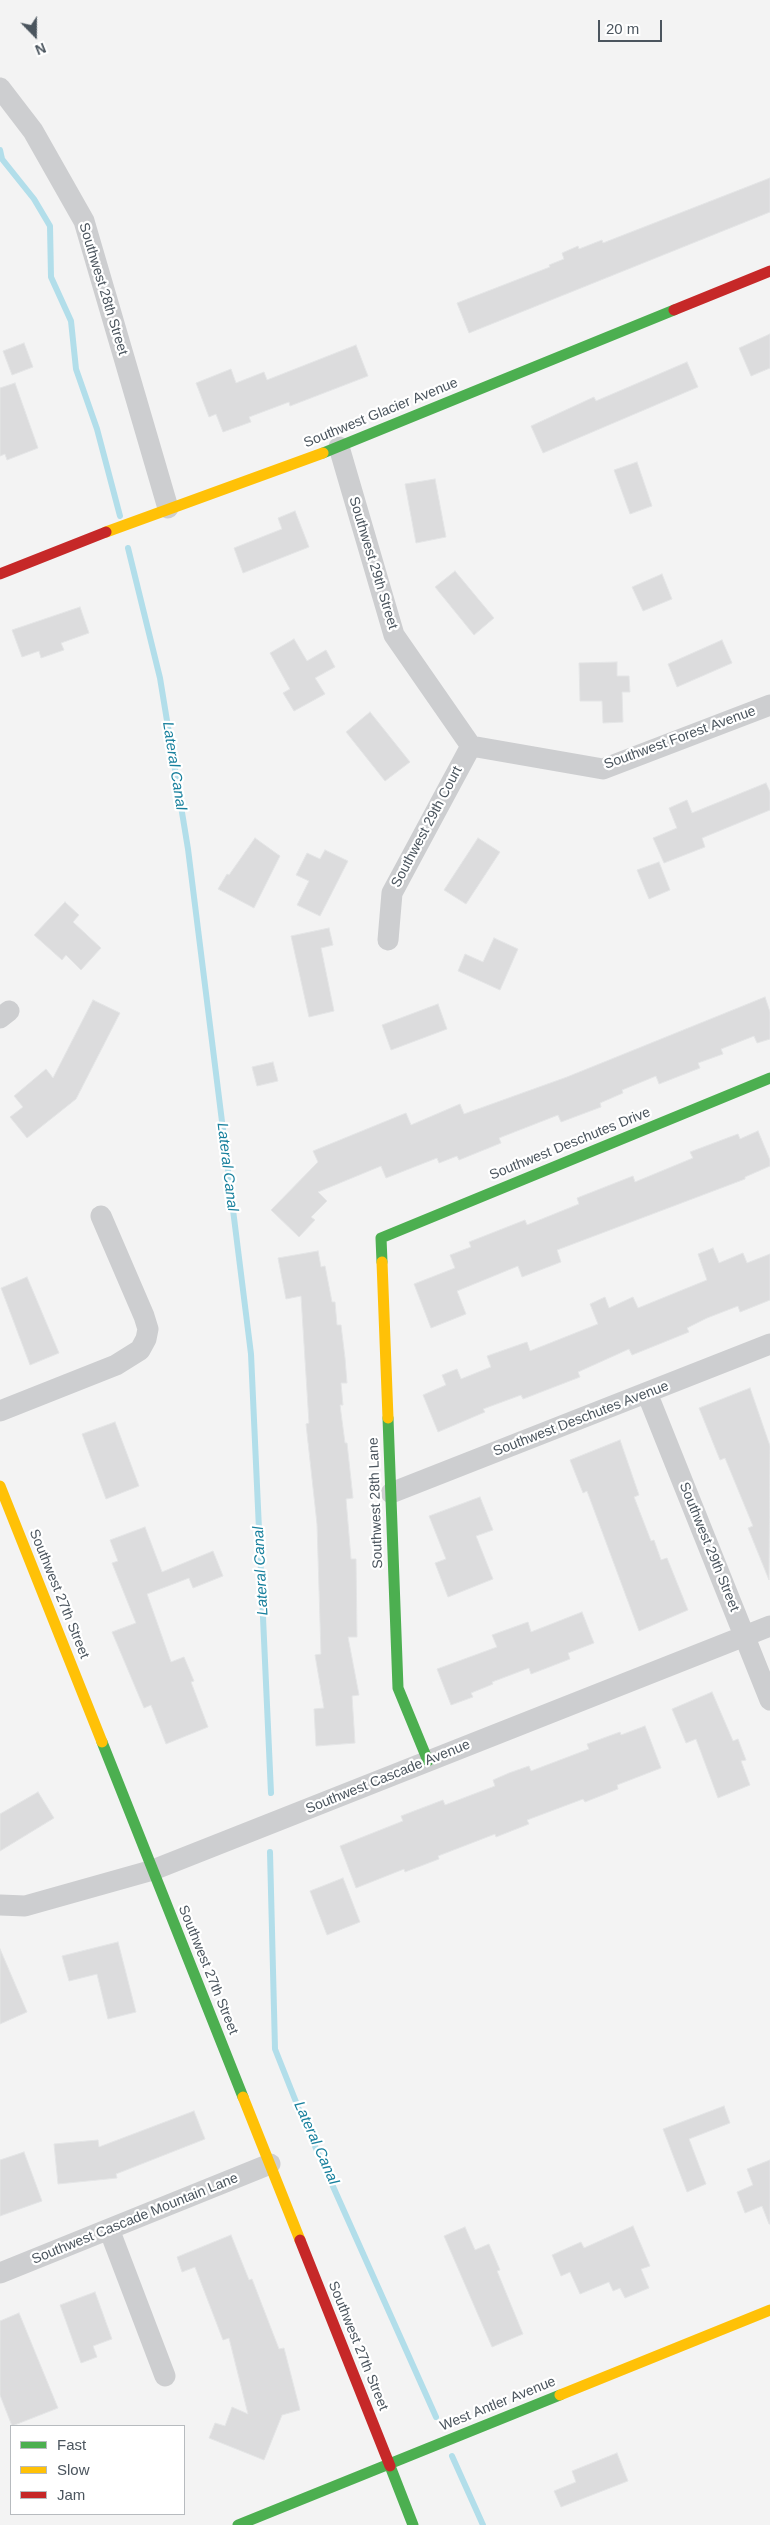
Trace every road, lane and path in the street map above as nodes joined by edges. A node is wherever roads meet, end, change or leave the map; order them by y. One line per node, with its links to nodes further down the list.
1 (0, 88): 4 (street, Southwest 28th Street)
2 (770, 271): 3 (street, Southwest Glacier Avenue)
3 (339, 447): 4 (street, Southwest Glacier Avenue); 7 (street, Southwest 29th Street)
4 (168, 508): 5 (street, Southwest Glacier Avenue)
5 (0, 574)
6 (770, 706): 7 (street, Southwest Forest Avenue)
7 (471, 746): 8 (street, Southwest 29th Court)
8 (388, 940)
9 (770, 1078): 11 (street, Southwest Deschutes Drive)
10 (101, 1216): 14 (street)
11 (381, 1238): 16 (street, Southwest 28th Lane)
12 (770, 1344): 13 (street, Southwest Deschutes Avenue)
13 (647, 1394): 16 (street, Southwest Deschutes Avenue); 18 (street, Southwest 29th Street)
14 (0, 1411)
15 (0, 1486): 21 (street, Southwest 27th Street)
16 (391, 1493): 20 (street, Southwest 28th Lane)
17 (770, 1626): 18 (street, Southwest Cascade Avenue)
18 (745, 1636): 19 (street, Southwest 29th Street); 20 (street, Southwest Cascade Avenue)
19 (770, 1700)
20 (428, 1761): 21 (street, Southwest Cascade Avenue)
21 (153, 1870): 22 (street, Southwest Cascade Avenue); 23 (street, Southwest 27th Street)
22 (0, 1905)
23 (270, 2164): 24 (street, Southwest Cascade Mountain Lane); 28 (street, Southwest 27th Street)
24 (109, 2229): 25 (street, Southwest Cascade Mountain Lane); 27 (street)
25 (0, 2273)
26 (770, 2310): 28 (street, West Antler Avenue)
27 (166, 2376)
28 (389, 2464): 29 (street, West Antler Avenue); 30 (street, Southwest 27th Street)
29 (238, 2525)
30 (413, 2525)

